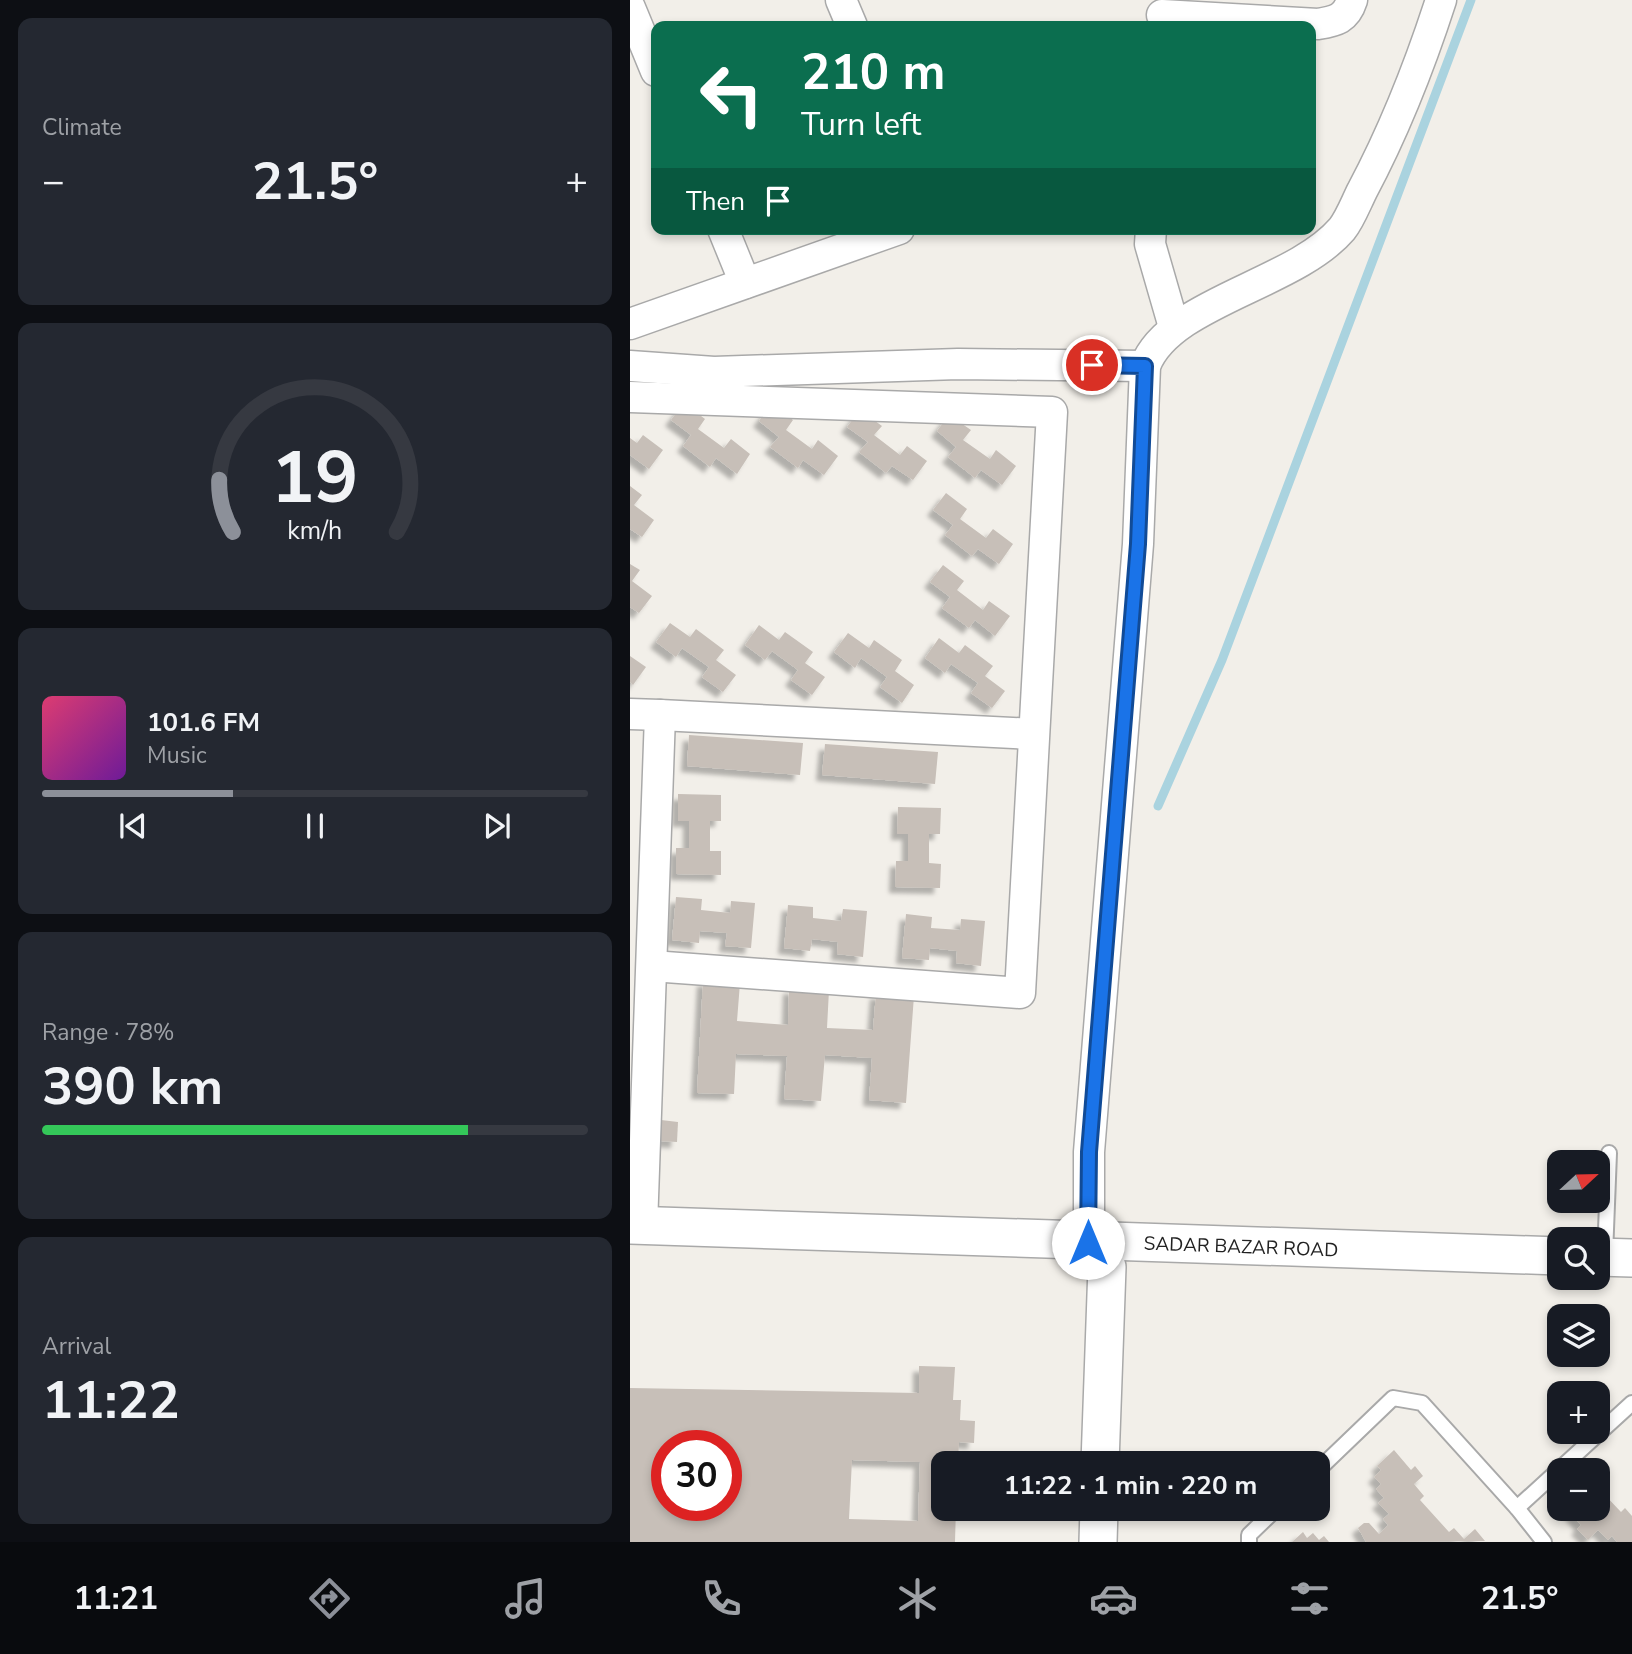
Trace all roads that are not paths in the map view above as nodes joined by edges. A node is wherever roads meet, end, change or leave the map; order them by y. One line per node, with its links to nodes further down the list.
1 (841, 0): 6 (street)
2 (1352, 0): 8 (street)
3 (1441, 0): 15 (street)
4 (630, 8): 9 (street)
5 (1162, 14): 7 (street)
6 (850, 21)
7 (1271, 21)
8 (1316, 24)
9 (651, 59)
10 (725, 235): 13 (street)
11 (882, 235): 13 (street)
12 (1150, 235): 15 (street)
13 (745, 283): 14 (street)
14 (630, 324)
15 (1174, 327): 17 (street)
16 (630, 366): 17 (street)
17 (1145, 366): 26 (street)
18 (630, 397): 21 (street)
19 (630, 714): 20 (street)
20 (660, 715): 21 (street); 22 (street)
21 (1033, 734): 22 (street)
22 (652, 966): 23 (street)
23 (637, 1117): 25 (street)
24 (1610, 1188): 28 (lane)
25 (636, 1226): 26 (street, SADAR BAZAR ROAD)
26 (1088, 1243): 27 (street, SADAR BAZAR ROAD); 30 (street)
27 (1547, 1256)
28 (1612, 1257)
29 (1632, 1403): 32 (lane)
30 (1100, 1451)
31 (1330, 1459): 32 (lane)
32 (1517, 1508): 37 (lane)
33 (1098, 1521): 35 (street)
34 (1264, 1521): 36 (lane)
35 (1098, 1542)
36 (1250, 1542)
37 (1544, 1542)

